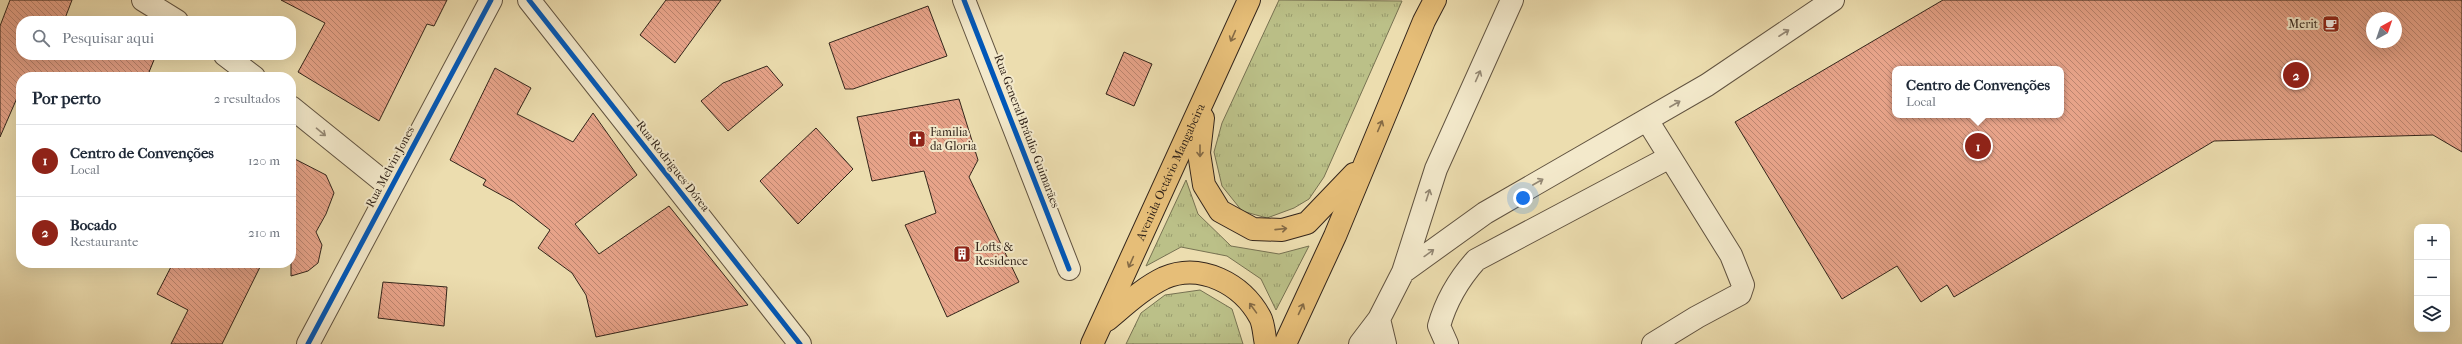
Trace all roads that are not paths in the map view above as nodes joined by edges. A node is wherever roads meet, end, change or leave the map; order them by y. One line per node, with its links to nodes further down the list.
1 (143, 0): 10 (street)
2 (491, 0): 19 (street, Rua Melvin Jones)
3 (529, 0): 25 (street, Rua Rodrigues Dórea)
4 (964, 0): 20 (street, Rua General Bráulio Guimarães)
5 (1249, 0): 14 (main road, Avenida Octávio Mangabeira, one-way to 14)
6 (1427, 0): 11 (street)
7 (1435, 0): 11 (main road)
8 (1512, 0): 21 (street, one-way to 8)
9 (1833, 0): 16 (street, one-way to 9)
10 (169, 16)
11 (1424, 21): 18 (main road, one-way to 11)
12 (232, 60): 13 (street)
13 (247, 72)
14 (1205, 99): 18 (main road, one-way to 18); 23 (main road, Avenida Octávio Mangabeira, one-way to 23)
15 (296, 111): 19 (street, one-way to 19)
16 (1647, 120): 17 (street); 21 (street, one-way to 16)
17 (1670, 157): 31 (street); 32 (street)
18 (1364, 162): 28 (main road, one-way to 18)
19 (390, 187): 24 (street, Rua Melvin Jones)
20 (1069, 269)
21 (1403, 272): 22 (street)
22 (1378, 319): 29 (street); 30 (street)
23 (1103, 324): 26 (main road, Avenida Octávio Mangabeira); 27 (main road, one-way to 23)
24 (308, 344)
25 (800, 344)
26 (1092, 344)
27 (1266, 344)
28 (1285, 344)
29 (1360, 344)
30 (1386, 344)
31 (1447, 344)
32 (1653, 344)

